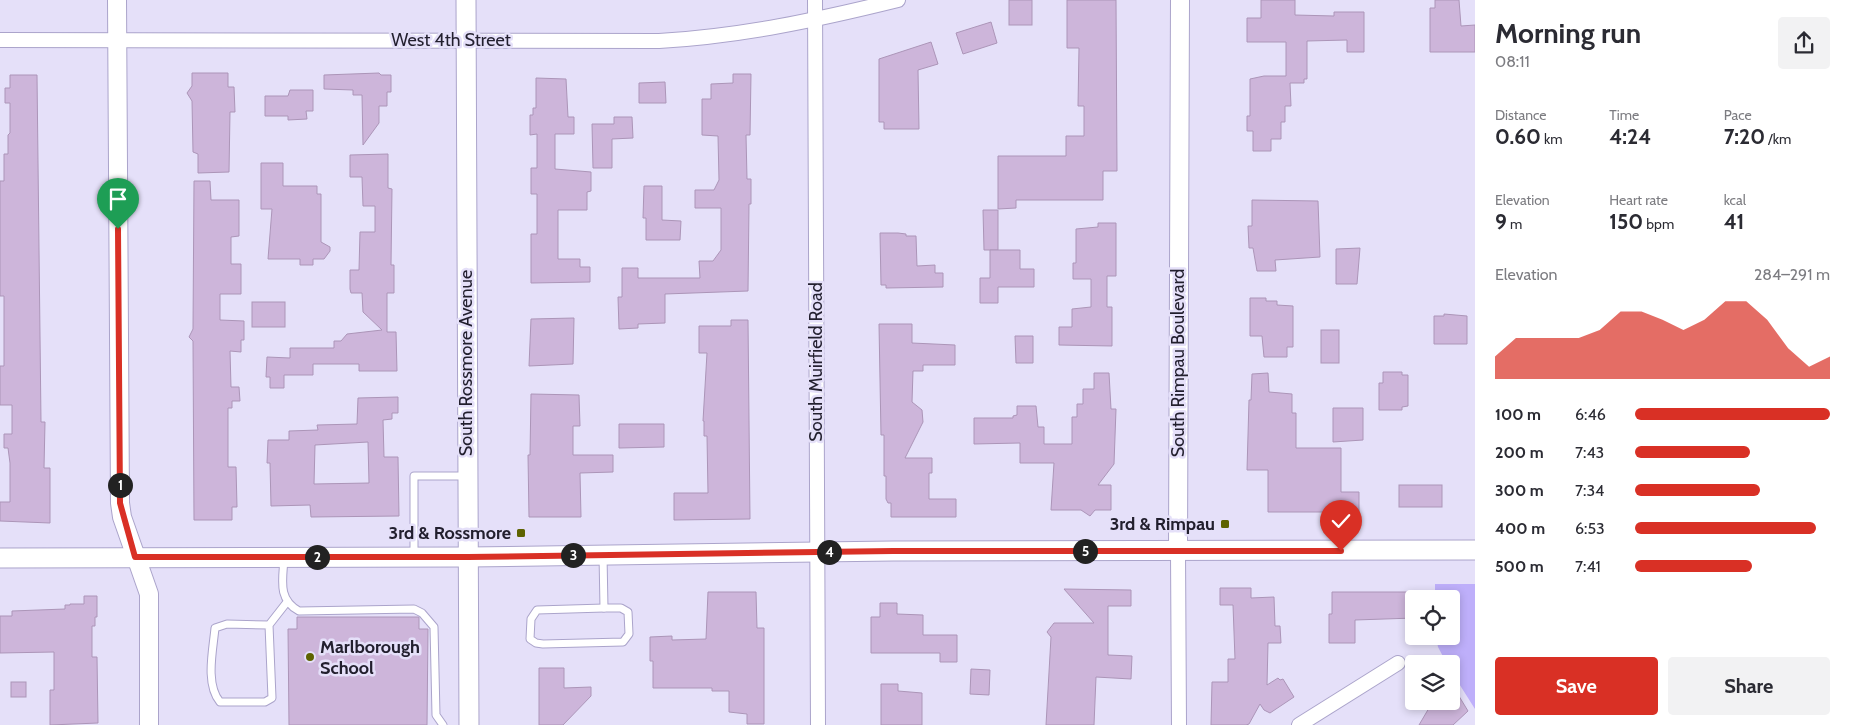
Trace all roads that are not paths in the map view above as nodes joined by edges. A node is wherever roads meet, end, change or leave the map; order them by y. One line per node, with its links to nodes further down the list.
1 (117, 0): 9 (street)
2 (466, 0): 7 (main road, South Rossmore Avenue)
3 (815, 0): 6 (street, South Muirfield Road)
4 (898, 0): 6 (street, West 4th Street)
5 (1180, 0): 13 (street, South Rimpau Boulevard)
6 (815, 21): 7 (street, West 4th Street); 12 (street, South Muirfield Road)
7 (466, 39): 9 (street, West 4th Street); 10 (main road, South Rossmore Avenue)
8 (0, 40): 9 (street, West 4th Street)
9 (117, 40): 15 (street)
10 (467, 476): 17 (lane); 18 (main road, South Rossmore Avenue)
11 (1475, 550): 13 (main road)
12 (817, 552): 13 (main road); 14 (main road); 27 (street, South Muirfield Road)
13 (1178, 552): 28 (street, South Rimpau Boulevard)
14 (603, 555): 18 (main road); 21 (lane)
15 (135, 557): 16 (main road); 19 (main road); 24 (street)
16 (284, 557): 17 (main road); 20 (lane)
17 (414, 557): 18 (main road)
18 (468, 557): 26 (main road, South Rossmore Avenue)
19 (0, 558)
20 (287, 602): 22 (lane); 25 (lane)
21 (604, 608): 21 (lane)
22 (269, 624): 22 (lane)
23 (1398, 663): 29 (street)
24 (150, 725)
25 (444, 725)
26 (469, 725)
27 (818, 725)
28 (1180, 725)
29 (1299, 725)

